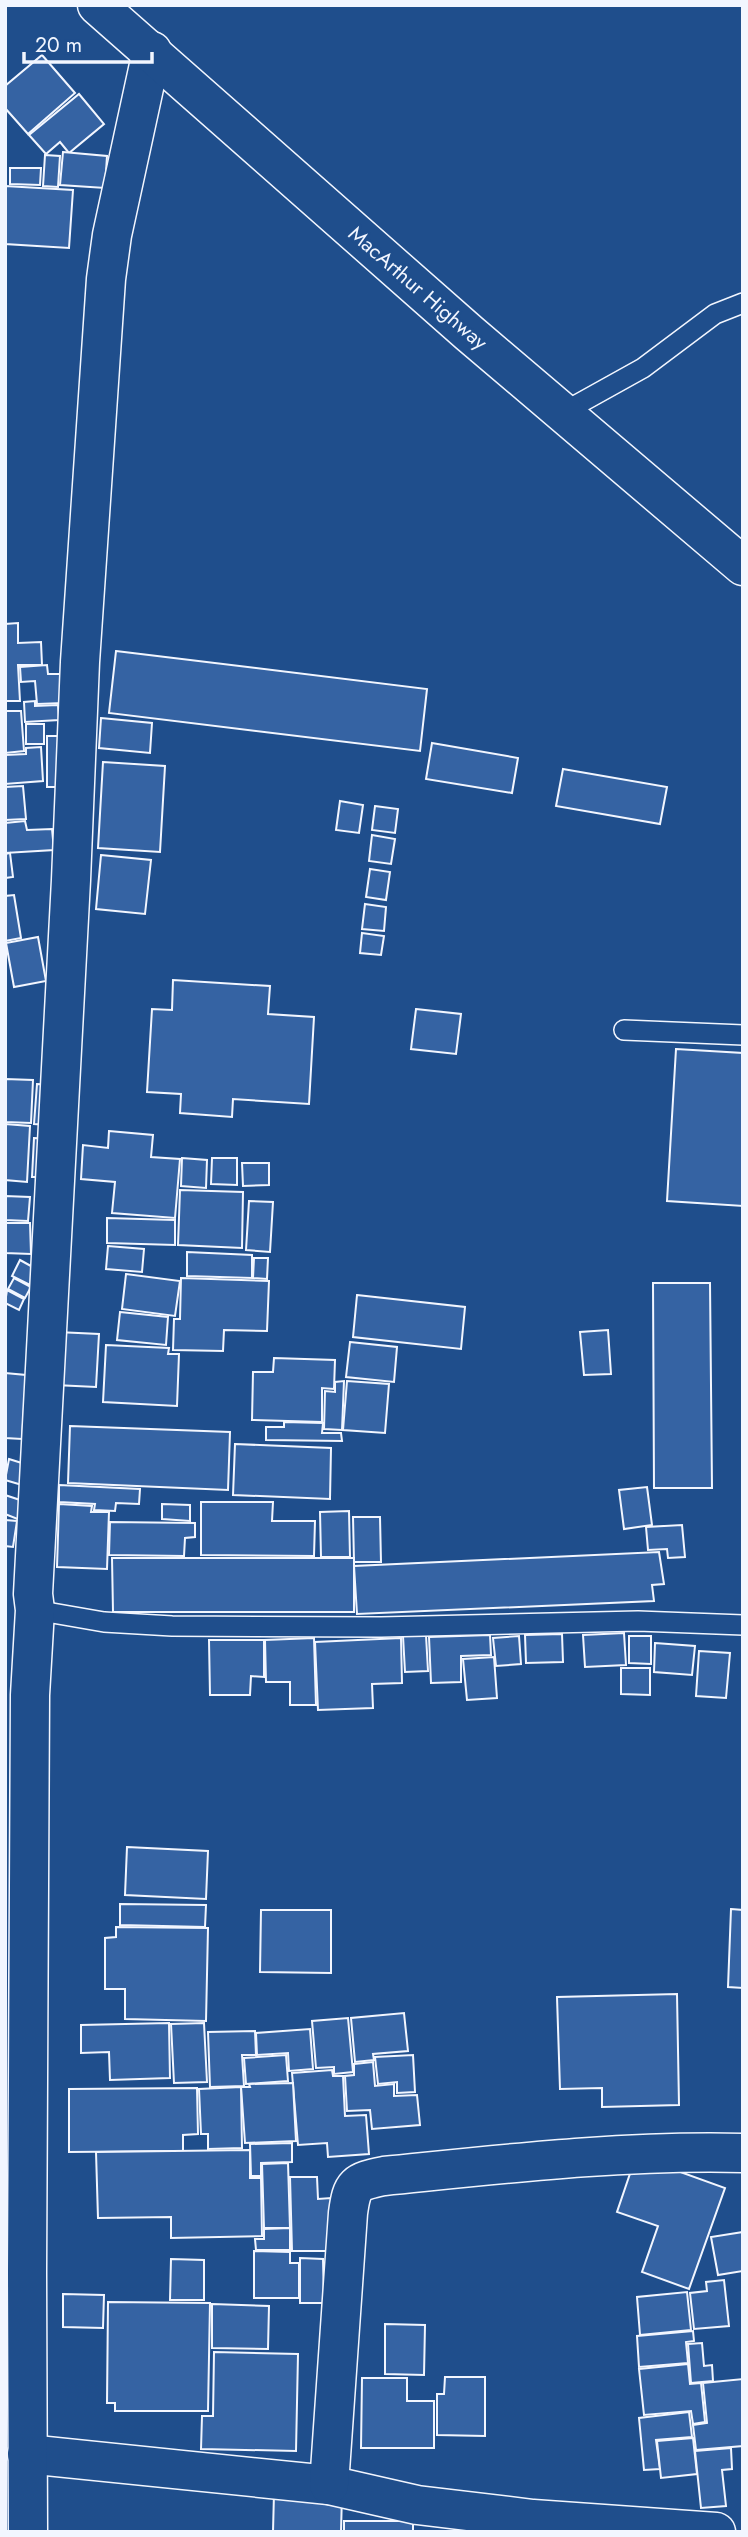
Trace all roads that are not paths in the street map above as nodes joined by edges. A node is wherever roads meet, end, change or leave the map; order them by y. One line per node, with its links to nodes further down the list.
1 (97, 5): 2 (main road, MacArthur Highway)
2 (152, 51): 4 (main road, MacArthur Highway); 8 (main road)
3 (743, 303): 4 (lane)
4 (562, 412): 5 (main road, MacArthur Highway)
5 (743, 566)
6 (624, 1030): 7 (lane)
7 (743, 1035)
8 (24, 1603): 9 (lane); 11 (main road)
9 (743, 1625)
10 (743, 2152): 12 (main road)
11 (27, 2454): 12 (main road); 13 (main road)
12 (329, 2485): 14 (main road)
13 (28, 2532)
14 (716, 2532)

